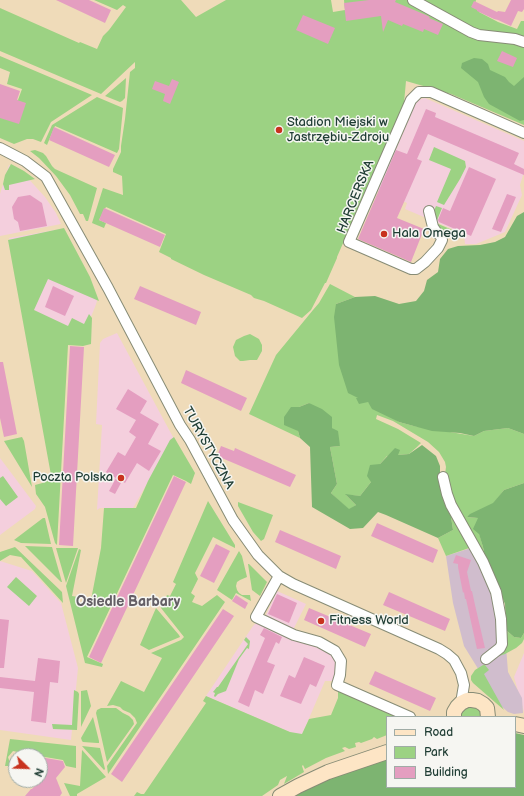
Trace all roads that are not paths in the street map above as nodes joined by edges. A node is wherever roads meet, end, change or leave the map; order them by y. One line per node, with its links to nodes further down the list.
1 (413, 0): 2 (street)
2 (524, 42)
3 (524, 133): 5 (street, HARCERSKA)
4 (0, 148): 7 (street, TURYSTYCZNA)
5 (429, 211)
6 (443, 478): 8 (street)
7 (279, 576): 9 (street, TURYSTYCZNA); 12 (street)
8 (486, 659)
9 (464, 685): 10 (street, TURYSTYCZNA); 11 (street, TURYSTYCZNA)
10 (461, 703): 11 (street); 13 (street)
11 (484, 709): 14 (street)
12 (408, 716)
13 (454, 716)
14 (496, 716)
15 (386, 752): 16 (street)
16 (280, 796)

